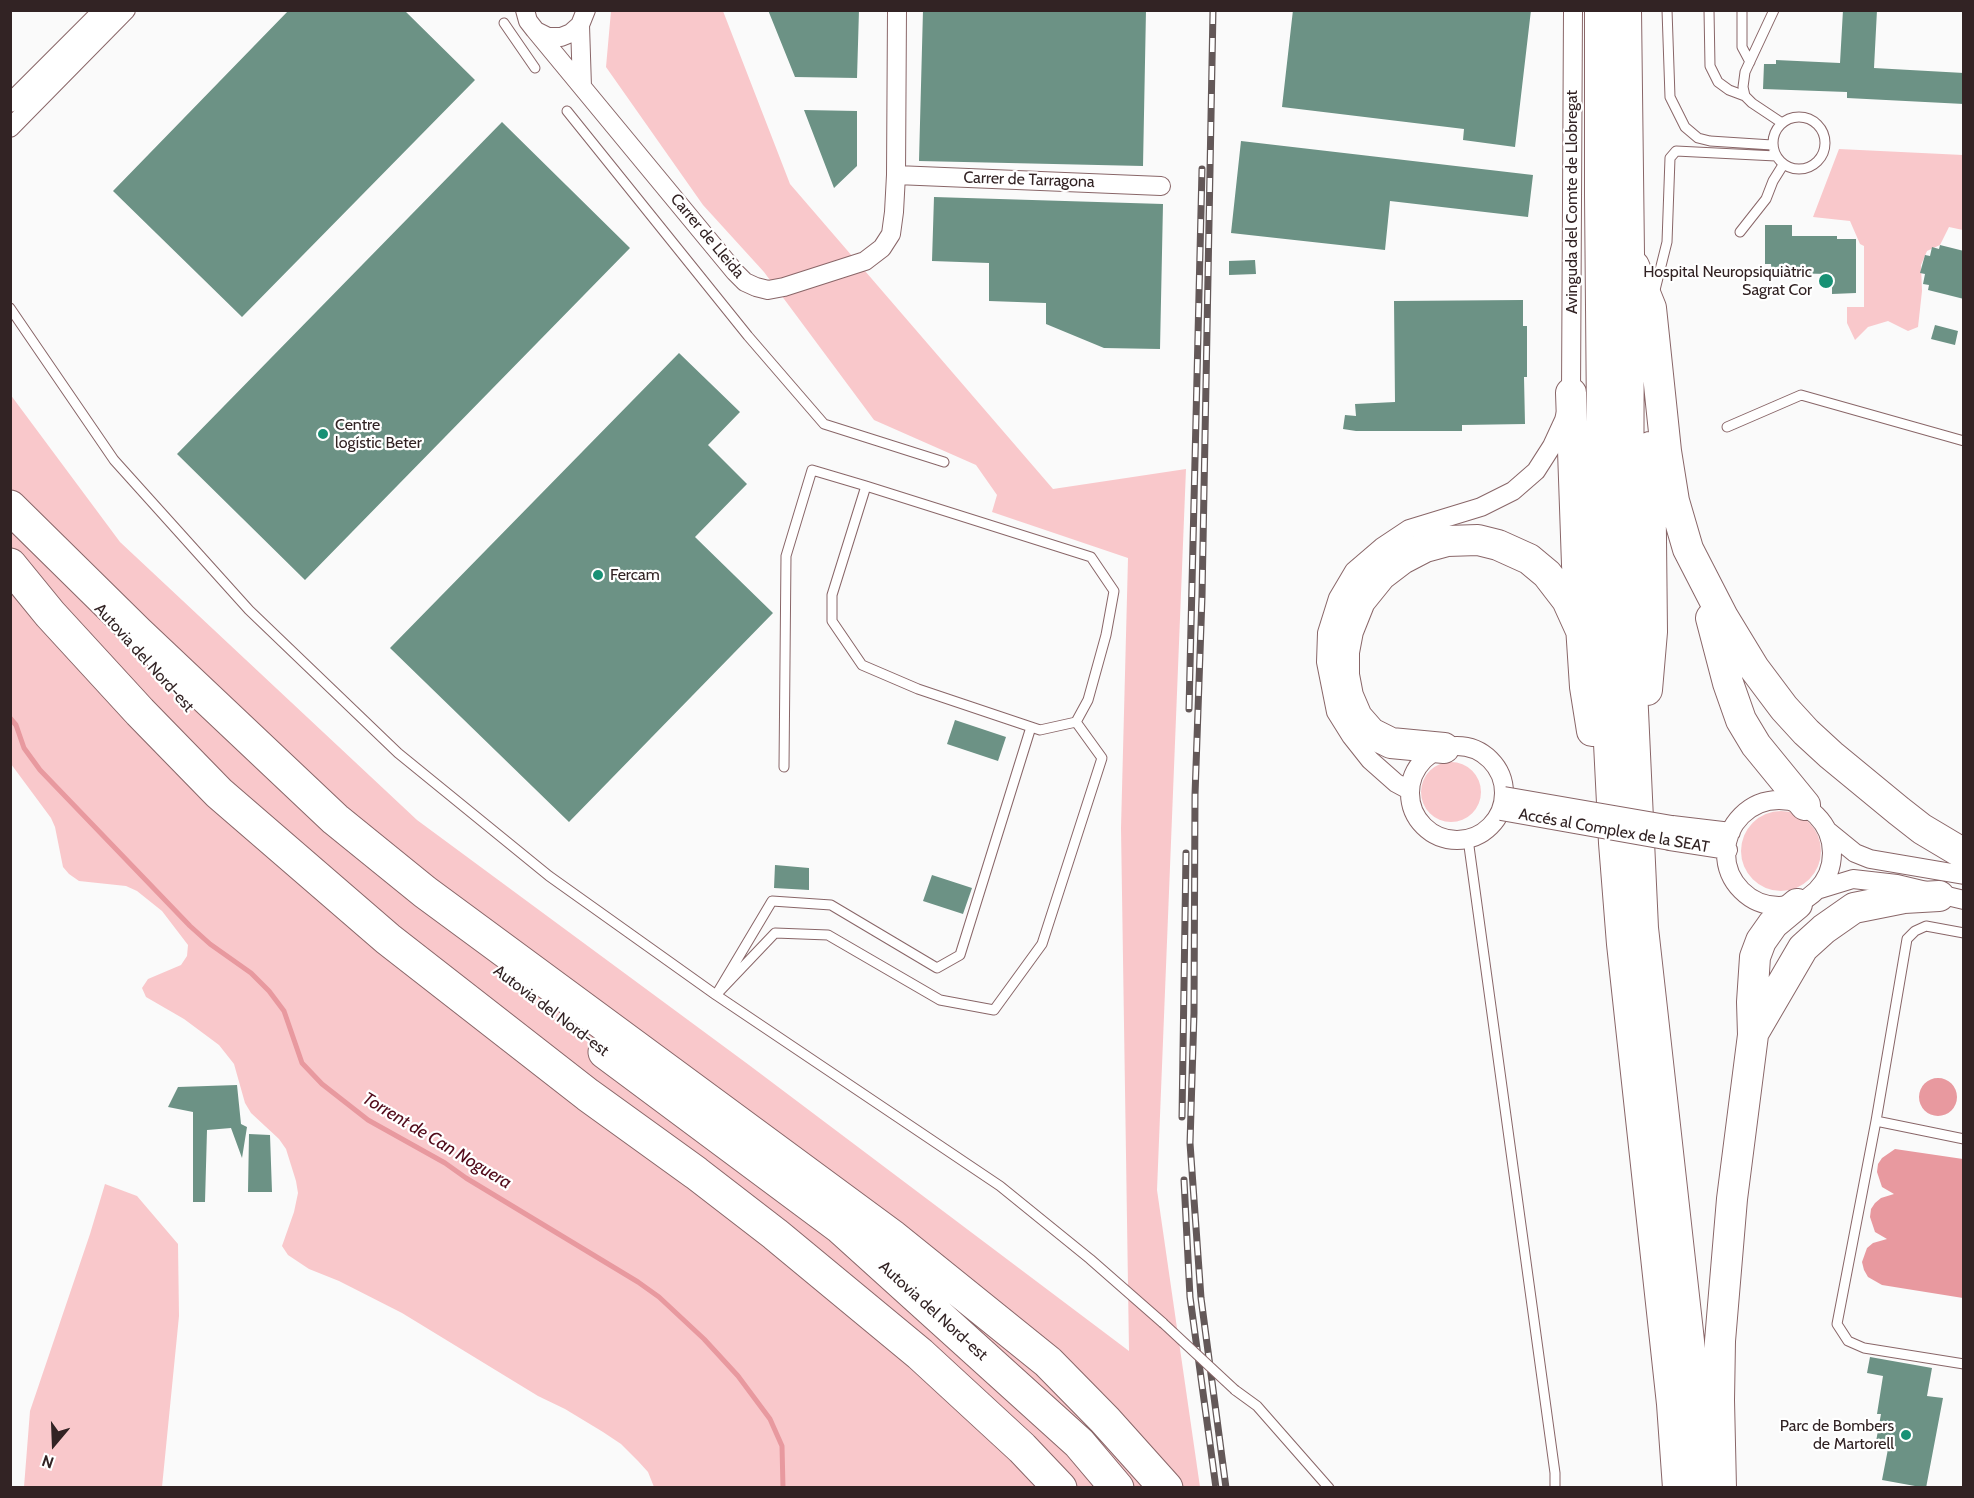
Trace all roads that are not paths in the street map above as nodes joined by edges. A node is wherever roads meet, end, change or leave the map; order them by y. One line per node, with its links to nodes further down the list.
1 (103, 10): 19 (street)
2 (126, 10): 22 (street)
3 (897, 10): 26 (street, Carrer de Lleida)
4 (1573, 10): 33 (street, Avinguda del Comte de Llobregat)
5 (1600, 10): 53 (highway)
6 (1626, 10): 29 (highway)
7 (1667, 10): 23 (lane)
8 (1709, 10): 18 (lane)
9 (1742, 10): 15 (lane)
10 (1774, 10): 15 (lane)
11 (525, 11): 14 (street, Carrer de Lleida)
12 (583, 18): 14 (street); 17 (street)
13 (504, 23): 16 (lane)
14 (535, 30): 17 (street, Carrer de Lleida)
15 (1750, 62): 18 (lane)
16 (535, 68)
17 (582, 87): 26 (street, Carrer de Lleida)
18 (1746, 96): 21 (lane)
19 (10, 103)
20 (567, 111): 36 (lane)
21 (1782, 123): 23 (lane); 25 (lane)
22 (10, 129)
23 (1773, 145): 24 (lane)
24 (1776, 156): 25 (lane); 31 (lane)
25 (1783, 165): 28 (lane)
26 (896, 175): 27 (street, Carrer de Tarragona)
27 (1161, 186)
28 (1740, 232)
29 (1629, 254): 31 (highway); 46 (highway)
30 (10, 308): 59 (lane)
31 (1651, 308): 32 (highway)
32 (1658, 364): 40 (highway); 46 (highway)
33 (1571, 393): 41 (highway); 47 (street)
34 (1727, 427): 35 (lane)
35 (1964, 441)
36 (944, 462)
37 (866, 486): 42 (lane); 43 (lane); 45 (lane)
38 (10, 507): 63 (highway); 69 (highway, Autovia del Nord-est)
39 (10, 565): 64 (highway)
40 (1696, 566): 49 (highway); 54 (highway)
41 (1582, 633): 44 (highway); 53 (highway)
42 (1076, 722): 43 (lane); 59 (lane)
43 (1031, 727): 59 (lane)
44 (1444, 748): 47 (street); 48 (street, Accés al Complex de la SEAT)
45 (784, 767)
46 (1635, 767): 66 (highway)
47 (1409, 790): 51 (street)
48 (1502, 804): 51 (street, Accés al Complex de la SEAT); 52 (street, Accés al Complex de la SEAT, bridge)
49 (1805, 805): 50 (street); 52 (street, Accés al Complex de la SEAT)
50 (1828, 831): 55 (street); 56 (street)
51 (1468, 839): 73 (lane)
52 (1729, 841): 56 (street, Accés al Complex de la SEAT)
53 (1614, 843): 74 (highway)
54 (1964, 854)
55 (1964, 875)
56 (1807, 897): 57 (street, Accés al Complex de la SEAT); 60 (highway)
57 (1951, 898): 60 (highway)
58 (1964, 933): 61 (lane)
59 (716, 995): 72 (lane, bridge)
60 (1753, 1035): 77 (highway)
61 (1876, 1121): 62 (lane); 65 (lane)
62 (1964, 1138)
63 (893, 1237): 70 (highway); 71 (highway)
64 (811, 1264): 67 (highway); 68 (highway)
65 (1964, 1364)
66 (1696, 1407): 75 (highway); 76 (highway)
67 (1036, 1488)
68 (1060, 1488)
69 (1117, 1488)
70 (1151, 1488)
71 (1166, 1488)
72 (1329, 1488)
73 (1555, 1488)
74 (1678, 1488)
75 (1697, 1488)
76 (1706, 1488)
77 (1721, 1488)

